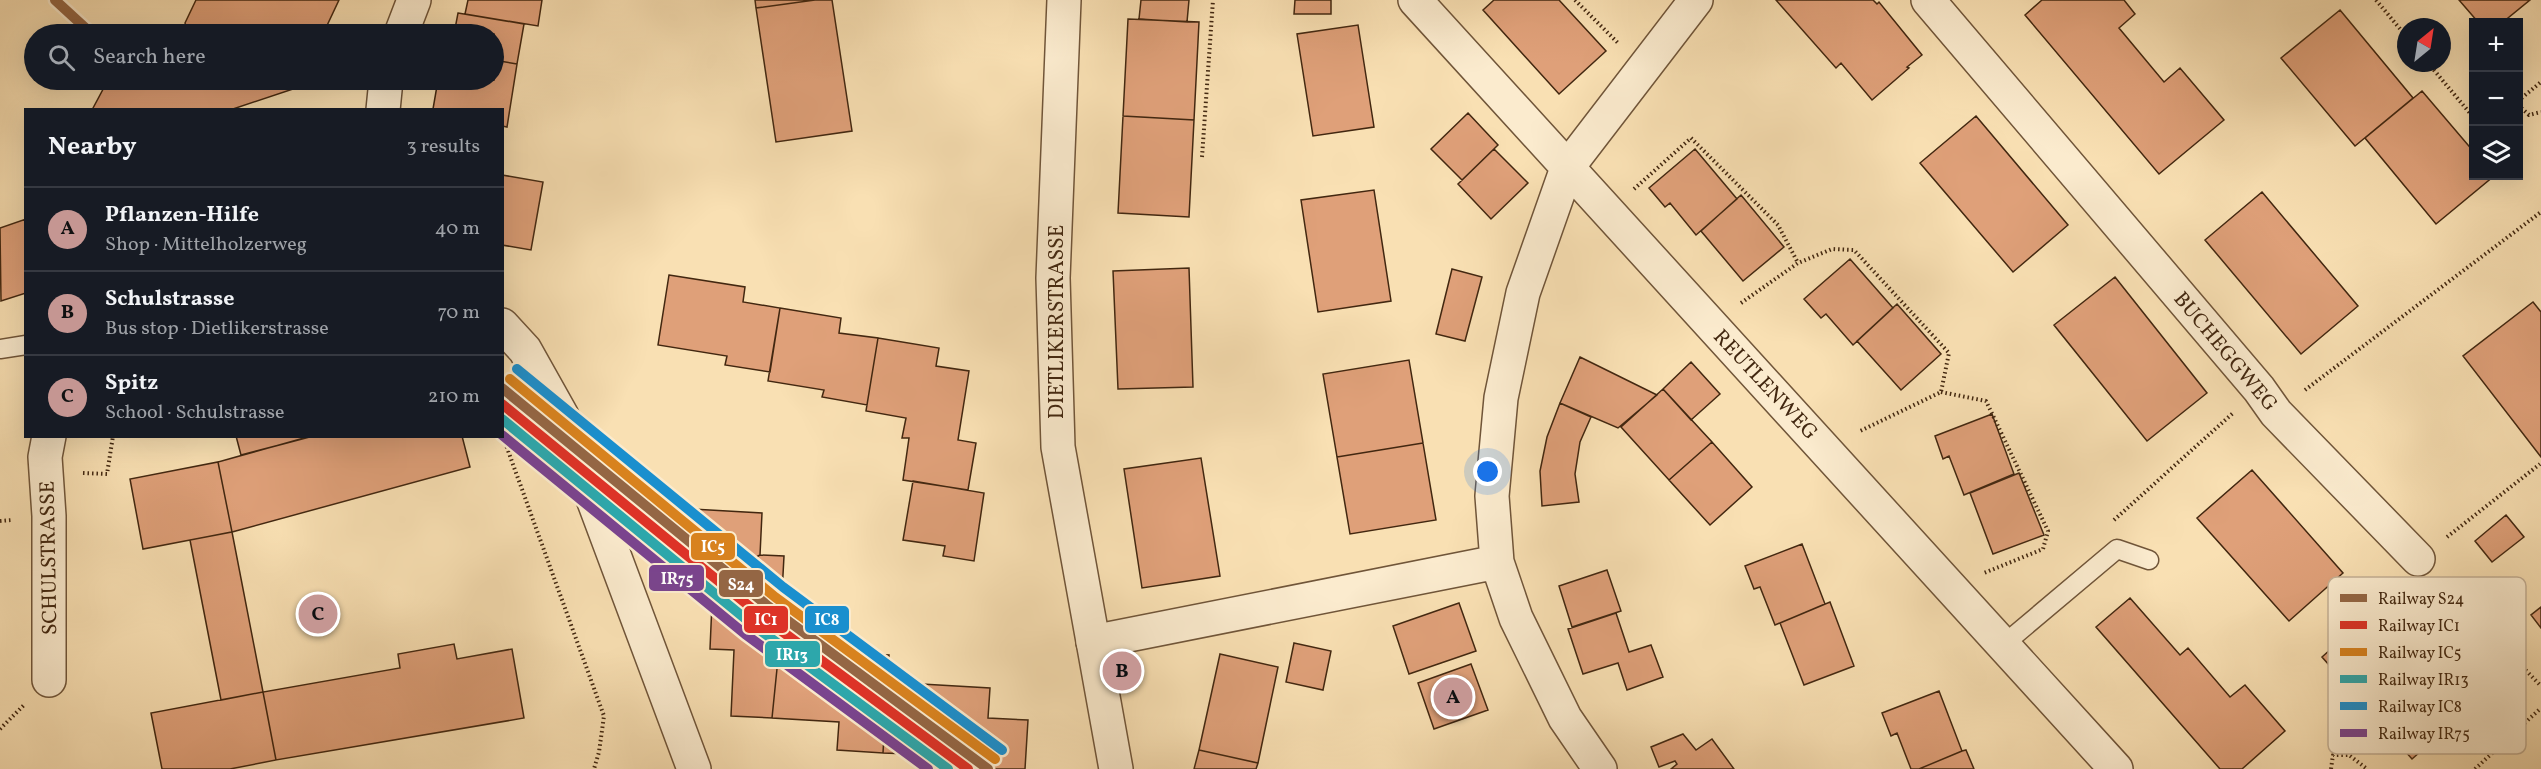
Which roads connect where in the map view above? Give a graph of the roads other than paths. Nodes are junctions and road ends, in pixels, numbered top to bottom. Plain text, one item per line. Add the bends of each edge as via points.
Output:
1 (414, 0) edge
2 (1064, 0) edge
3 (1416, 0) edge
4 (1696, 0) edge
5 (1928, 0) edge
6 (405, 24) edge
7 (385, 90) edge
8 (383, 108) edge
9 (1567, 168) junction
10 (504, 327) edge
11 (24, 345) edge
12 (0, 349) edge
13 (49, 438) edge
14 (2418, 559) road end
15 (2149, 560) dead end
16 (1497, 562) junction
17 (1092, 642) junction
18 (2003, 645) junction
19 (49, 680) dead end
20 (694, 769) edge
21 (1116, 769) edge
22 (1600, 769) edge
23 (2116, 769) edge

1 - 6 street
2 - 17 street, DIETLIKERSTRASSE via 1053,278 1058,447
3 - 9 street, REUTLENWEG
4 - 9 street
5 - 14 street, BUCHEGGWEG via 2267,401
7 - 8 street
9 - 16 street via 1523,292 1501,398 1492,496
9 - 18 street, REUTLENWEG
10 - 20 street via 525,350 562,416
11 - 12 lane
13 - 19 street, SCHULSTRASSE via 45,457
15 - 18 lane via 2117,549
16 - 17 street
16 - 22 street via 1516,618 1565,718
17 - 21 street, DIETLIKERSTRASSE
18 - 23 street, REUTLENWEG

